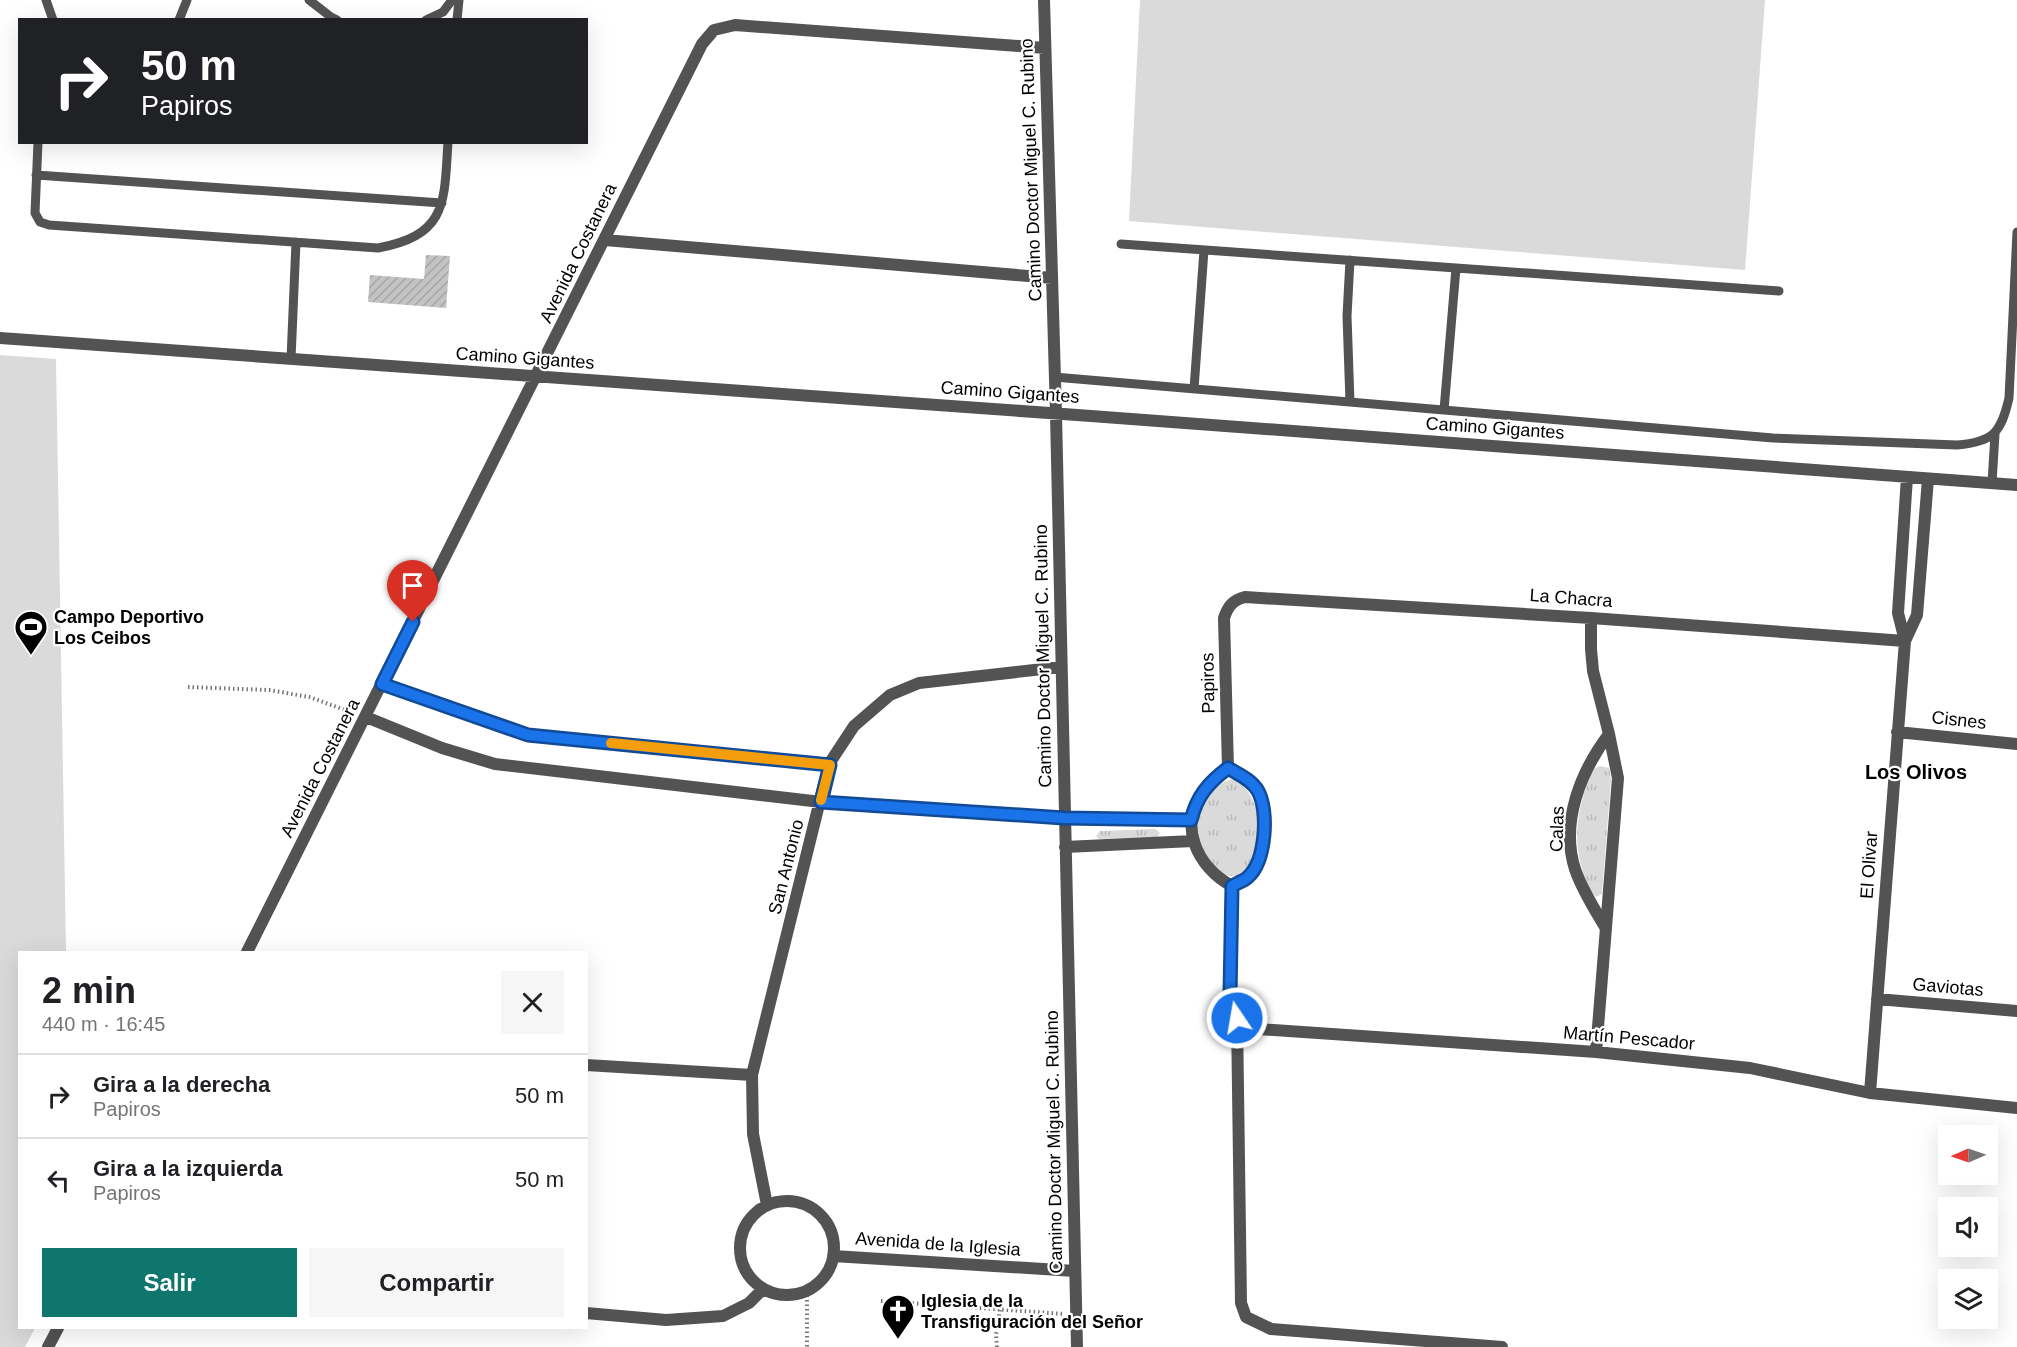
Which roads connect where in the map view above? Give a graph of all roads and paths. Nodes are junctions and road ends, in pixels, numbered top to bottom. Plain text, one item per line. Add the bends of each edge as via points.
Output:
1 (46, 0) edge
2 (187, 0) edge
3 (309, 0) edge
4 (452, 0) edge
5 (459, 0) edge
6 (1044, 0) edge
7 (45, 18) edge
8 (52, 18) edge
9 (180, 18) edge
10 (333, 18) edge
11 (430, 18) edge
12 (457, 18) edge
13 (1045, 48) junction
14 (38, 144) edge
15 (448, 144) edge
16 (36, 175) junction
17 (442, 203) junction
18 (2017, 232) edge
19 (605, 240) junction
20 (296, 242) junction
21 (1121, 244) dead end
22 (1204, 250) junction
23 (1350, 260) junction
24 (1456, 268) junction
25 (1052, 278) junction
26 (2016, 284) edge
27 (1779, 291) dead end
28 (0, 338) edge
29 (291, 359) junction
30 (537, 376) junction
31 (1054, 377) junction
32 (1194, 389) junction
33 (1350, 402) junction
34 (1444, 410) junction
35 (1056, 414) junction
36 (1995, 434) junction
37 (1907, 477) junction
38 (1928, 478) junction
39 (1992, 483) junction
40 (2017, 485) edge
41 (1235, 600) joint
42 (1592, 618) junction
43 (1905, 640) junction
44 (1062, 667) junction
45 (382, 684) junction
46 (188, 687) dead end
47 (366, 717) junction
48 (1897, 732) junction
49 (1609, 734) junction
50 (2017, 744) edge
51 (830, 765) junction
52 (1228, 768) junction
53 (821, 802) junction
54 (1064, 818) junction
55 (1191, 820) junction
56 (1193, 841) junction
57 (1065, 847) junction
58 (1232, 886) junction
59 (1605, 927) junction
60 (248, 951) edge
61 (1877, 999) junction
62 (2017, 1011) edge
63 (1237, 1018) junction
64 (1596, 1052) junction
65 (588, 1065) edge
66 (752, 1075) junction
67 (1870, 1093) junction
68 (2017, 1108) edge
69 (767, 1205) junction
70 (833, 1256) junction
71 (1075, 1271) junction
72 (763, 1289) junction
73 (807, 1291) junction
74 (881, 1301) dead end
75 (1000, 1310) junction
76 (588, 1313) edge
77 (1076, 1315) junction
78 (57, 1329) edge
79 (48, 1347) edge
80 (807, 1347) edge
81 (997, 1347) edge
82 (1077, 1347) edge
83 (1502, 1347) edge

1 - 7 lane
1 - 8 lane
2 - 9 lane
3 - 10 lane
4 - 11 lane
5 - 12 lane
6 - 13 street, Camino Doctor Miguel C. Rubino
13 - 19 street, Avenida Costanera via 735,25 714,30 702,44
13 - 25 street, Camino Doctor Miguel C. Rubino
14 - 16 lane
15 - 17 lane
16 - 17 lane
16 - 20 lane via 35,213 40,222 49,225
17 - 20 lane via 438,215 424,230 395,245 378,248
18 - 26 lane
19 - 25 street
19 - 30 street, Avenida Costanera
20 - 29 lane
21 - 22 lane
22 - 23 lane
22 - 32 lane
23 - 24 lane
23 - 33 lane
24 - 27 lane
24 - 34 lane
25 - 31 street, Camino Doctor Miguel C. Rubino
26 - 36 lane via 2009,398
28 - 29 street, Camino Gigantes
29 - 30 street, Camino Gigantes
30 - 35 street, Camino Gigantes
30 - 45 street, Avenida Costanera
31 - 32 lane
31 - 35 street, Camino Doctor Miguel C. Rubino
32 - 33 lane
33 - 34 lane
34 - 36 lane via 1773,438 1957,445 1977,443
35 - 37 street, Camino Gigantes
35 - 44 street, Camino Doctor Miguel C. Rubino
36 - 39 lane
37 - 38 street, Camino Gigantes
37 - 43 street, El Olivar via 1898,613
38 - 39 street, Camino Gigantes
38 - 43 street, El Olivar via 1917,615
39 - 40 street, Camino Gigantes
41 - 42 street, La Chacra via 1257,596
41 - 52 street, Papiros via 1224,618
42 - 43 street, La Chacra
42 - 49 street via 1593,671
43 - 48 street, El Olivar
44 - 51 street, San Antonio via 919,683 890,695 854,726
44 - 54 street, Camino Doctor Miguel C. Rubino
45 - 47 street, Avenida Costanera
45 - 51 street via 528,735
46 - 47 path via 269,690 309,696
47 - 53 street via 495,764
47 - 60 street, Avenida Costanera
48 - 50 street, Cisnes
48 - 61 street, El Olivar
49 - 59 street via 1618,778
49 - 59 street, Calas via 1593,755 1577,792 1571,847 1587,898
51 - 53 street, San Antonio
52 - 55 street via 1202,792
52 - 58 street via 1258,790 1264,813 1259,860 1249,877
53 - 54 street
53 - 66 street, San Antonio
54 - 55 street
54 - 57 street, Camino Doctor Miguel C. Rubino
55 - 56 street
56 - 57 street
56 - 58 street via 1208,868
57 - 71 street, Camino Doctor Miguel C. Rubino
58 - 63 street via 1230,994
59 - 64 street
61 - 62 street, Gaviotas
61 - 67 street, El Olivar
63 - 64 street, Martín Pescador via 1258,1029
63 - 83 street via 1241,1303 1246,1317 1271,1329
64 - 67 street, Martín Pescador via 1750,1068
65 - 66 street
66 - 69 street, San Antonio via 753,1134
67 - 68 street, Martín Pescador
69 - 70 street, Avenida de la Iglesia via 789,1201 811,1207 827,1223 834,1244
69 - 72 street via 749,1220 740,1252 747,1273
70 - 71 street, Avenida de la Iglesia
70 - 73 street, Avenida de la Iglesia via 825,1277
71 - 77 street, Camino Doctor Miguel C. Rubino
72 - 73 street via 785,1295
72 - 76 street via 749,1303 723,1316 666,1320
73 - 80 path
74 - 75 path
75 - 77 path
75 - 81 path
77 - 82 street, Camino Doctor Miguel C. Rubino
78 - 79 street

